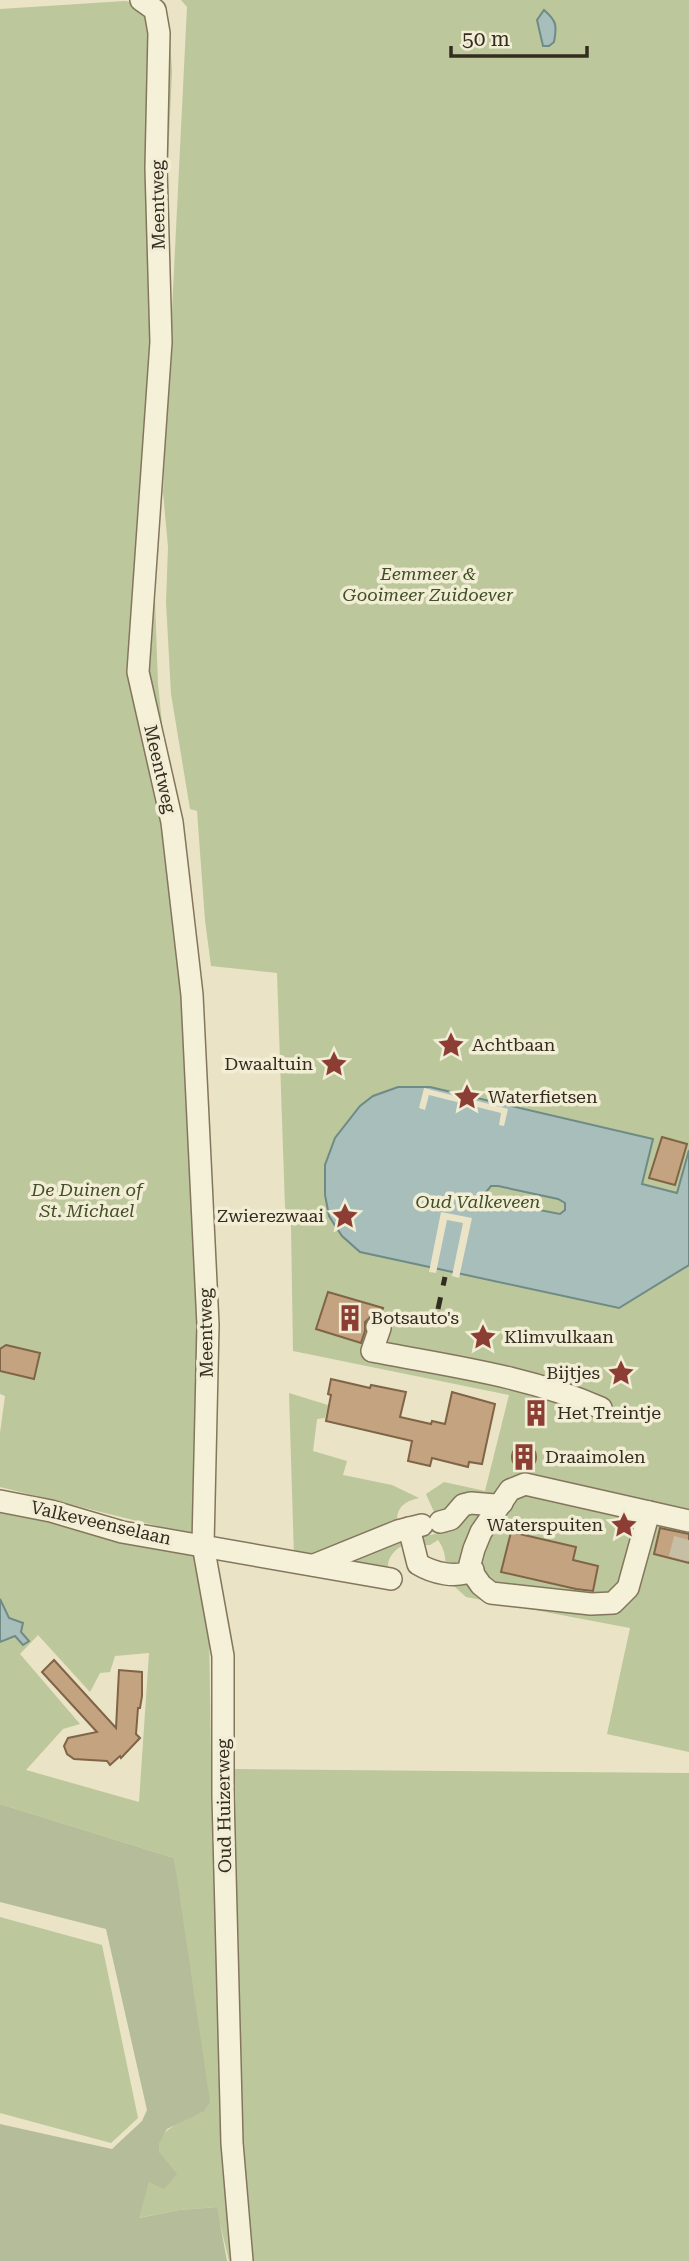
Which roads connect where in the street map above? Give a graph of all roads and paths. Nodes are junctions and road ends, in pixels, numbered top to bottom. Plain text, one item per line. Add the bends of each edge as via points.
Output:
1 (141, 0) edge
2 (377, 1327) dead end
3 (601, 1408) dead end
4 (0, 1501) edge
5 (502, 1503) junction
6 (649, 1513) junction
7 (689, 1521) edge
8 (424, 1525) junction
9 (203, 1545) junction
10 (314, 1565) junction
11 (472, 1570) junction
12 (391, 1579) dead end
13 (242, 2261) edge

1 - 9 street, Meentweg via 155,10 159,33 156,168 161,342 138,672 172,822 192,995 208,1325
2 - 3 street via 372,1351 558,1390
4 - 9 street, Valkeveenselaan via 122,1532
5 - 6 street via 510,1490 525,1484
5 - 8 street via 463,1505 451,1519
5 - 11 street via 481,1532
6 - 7 street
6 - 11 street via 628,1588 613,1603 491,1593
8 - 10 street
8 - 11 street via 418,1564 457,1575
9 - 10 street
9 - 13 street, Oud Huizerweg via 223,1656 232,2143
10 - 12 street

